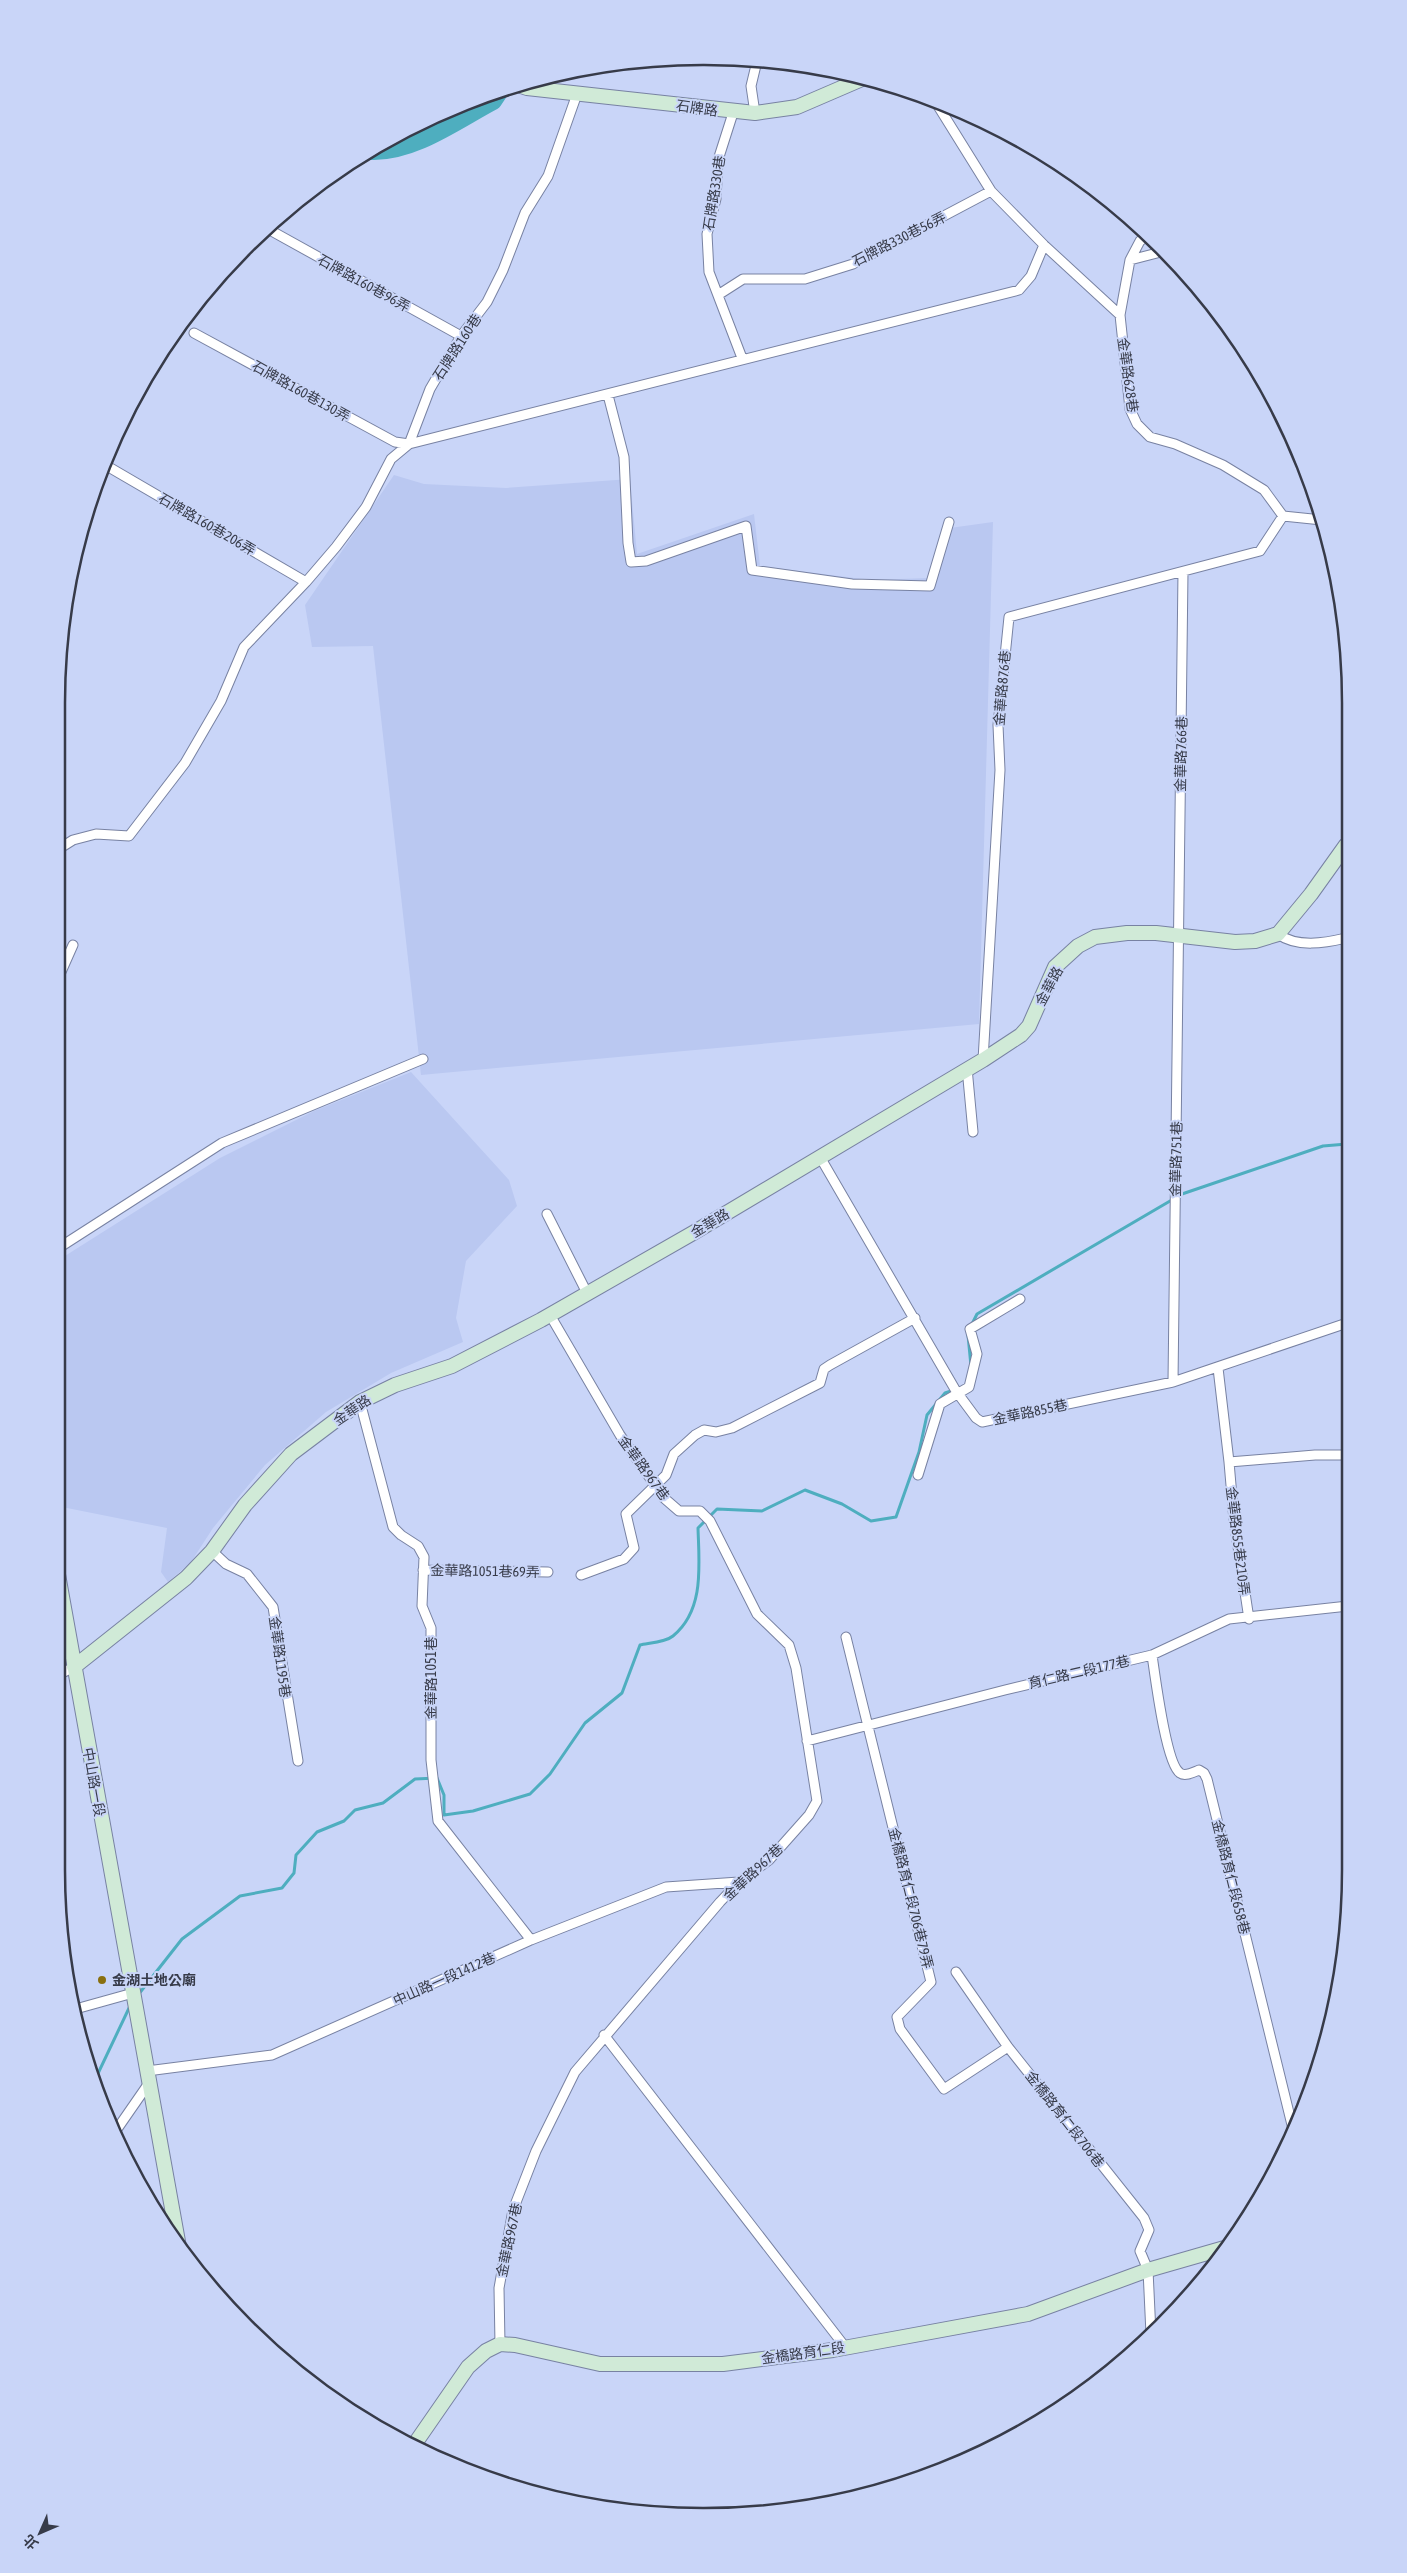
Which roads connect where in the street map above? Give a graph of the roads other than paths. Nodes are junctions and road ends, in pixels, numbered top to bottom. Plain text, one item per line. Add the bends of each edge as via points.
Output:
1 (756, 67) edge
2 (853, 83) edge
3 (540, 87) edge
4 (577, 94) junction
5 (942, 112) edge
6 (733, 113) junction
7 (756, 114) junction
8 (991, 191) junction
9 (273, 232) edge
10 (1142, 240) edge
11 (1044, 245) junction
12 (1156, 253) edge
13 (1130, 260) junction
14 (718, 295) junction
15 (1120, 315) junction
16 (194, 333) dead end
17 (461, 336) junction
18 (742, 358) junction
19 (608, 395) junction
20 (409, 444) junction
21 (111, 468) edge
22 (1284, 516) junction
23 (1314, 519) edge
24 (949, 522) dead end
25 (1183, 572) junction
26 (306, 582) junction
27 (65, 845) edge
28 (1342, 851) edge
29 (1278, 934) junction
30 (1178, 936) junction
31 (1342, 939) edge
32 (73, 945) dead end
33 (65, 963) edge
34 (424, 1059) dead end
35 (982, 1060) junction
36 (967, 1068) junction
37 (973, 1132) dead end
38 (820, 1157) junction
39 (547, 1214) dead end
40 (65, 1244) edge
41 (587, 1293) junction
42 (1020, 1299) dead end
43 (550, 1315) junction
44 (915, 1318) junction
45 (1342, 1325) edge
46 (1218, 1368) junction
47 (1173, 1382) junction
48 (956, 1390) junction
49 (360, 1402) junction
50 (1342, 1455) edge
51 (1229, 1462) junction
52 (918, 1475) dead end
53 (657, 1485) junction
54 (212, 1550) junction
55 (423, 1570) junction
56 (548, 1572) dead end
57 (581, 1575) dead end
58 (1342, 1607) edge
59 (65, 1615) edge
60 (1249, 1619) junction
61 (846, 1637) dead end
62 (1152, 1655) junction
63 (74, 1667) junction
64 (65, 1672) edge
65 (868, 1725) junction
66 (808, 1741) junction
67 (298, 1761) dead end
68 (739, 1882) junction
69 (531, 1940) junction
70 (956, 1972) dead end
71 (133, 1994) junction
72 (80, 2008) edge
73 (604, 2035) junction
74 (1008, 2047) junction
75 (148, 2077) junction
76 (1291, 2119) edge
77 (119, 2125) edge
78 (175, 2227) edge
79 (1216, 2250) edge
80 (1148, 2270) junction
81 (1151, 2324) edge
82 (500, 2344) junction
83 (846, 2348) junction
84 (417, 2440) edge

1 - 7 street via 751,86
2 - 7 street, 石牌路 via 797,107
3 - 4 street, 石牌路
4 - 6 street, 石牌路
4 - 17 street, 石牌路160巷 via 548,176 525,213 503,270 487,302
5 - 8 street
6 - 7 street, 石牌路
6 - 14 street, 石牌路330巷 via 718,160 716,199 707,234 709,272
8 - 11 street
8 - 14 street, 石牌路330巷56弄 via 853,264 805,280 743,279
9 - 17 street, 石牌路160巷96弄
10 - 13 street, 金華路628巷
11 - 15 street
11 - 18 street via 1031,276 1019,290
12 - 13 street
13 - 15 street, 金華路628巷
14 - 18 street, 石牌路330巷
15 - 22 street, 金華路628巷 via 1130,409 1137,424 1150,437 1223,465 1264,490
16 - 20 street, 石牌路160巷130弄 via 395,442
17 - 20 street, 石牌路160巷 via 430,389
18 - 19 street
19 - 20 street
19 - 24 street via 624,458 631,562 646,561 746,526 752,570 852,584 930,586
20 - 26 street, 石牌路160巷 via 391,459 366,506
21 - 26 street, 石牌路160巷206弄
22 - 23 street
22 - 25 street, 金華路876巷 via 1260,551
25 - 30 street, 金華路766巷
25 - 35 street, 金華路876巷 via 1008,617 998,725 1000,770
26 - 27 street, 石牌路160巷 via 244,647 221,701 185,763 129,836 96,834
28 - 29 street
29 - 30 street, 金華路 via 1255,941 1235,942
29 - 31 street via 1285,939 1320,944
30 - 35 street, 金華路 via 1127,933 1095,937 1078,946 1055,967 1029,1026
30 - 47 street, 金華路751巷
32 - 33 street
34 - 40 street via 222,1143
35 - 36 street, 金華路
36 - 37 street
36 - 38 street, 金華路
38 - 41 street, 金華路
38 - 44 street, 金華路855巷
39 - 41 street
41 - 43 street, 金華路
42 - 48 street via 970,1328 977,1354 970,1387
43 - 49 street, 金華路 via 452,1366 395,1385
43 - 53 street, 金華路967巷 via 620,1435
44 - 48 street, 金華路855巷
44 - 53 street via 824,1369 820,1383 732,1428 716,1432 704,1430 695,1435 674,1454 666,1475
45 - 46 street, 金華路855巷
46 - 47 street, 金華路855巷
46 - 51 street, 金華路855巷210弄
47 - 48 street, 金華路855巷 via 982,1422
48 - 52 street via 940,1404
49 - 54 street, 金華路 via 291,1454 245,1505
49 - 55 street, 金華路1051巷 via 394,1527 401,1536 418,1546 424,1557
50 - 51 street
51 - 60 street, 金華路855巷210弄
53 - 57 street via 626,1514 634,1548 624,1559
53 - 66 street, 金華路967巷 via 664,1498 679,1512 700,1511 710,1521 757,1614 789,1645
54 - 63 street, 金華路 via 186,1578
54 - 67 street, 金華路1195巷 via 226,1564 247,1574 273,1607
55 - 56 street, 金華路1051巷69弄
55 - 69 street, 金華路1051巷 via 422,1606 431,1628 431,1760 438,1820
58 - 60 street, 育仁路二段177巷
59 - 63 street, 中山路一段
60 - 62 street, 育仁路二段177巷 via 1229,1619
61 - 65 street, 金橋路育仁段706巷79弄
62 - 65 street, 育仁路二段177巷
62 - 76 street, 金橋路育仁段658巷 via 1162,1722 1175,1766 1184,1775 1199,1770 1207,1779
63 - 64 street
63 - 71 street, 中山路一段
65 - 66 street, 育仁路二段177巷
65 - 74 street, 金橋路育仁段706巷79弄 via 931,1982 897,2017 900,2029 944,2089
66 - 68 street, 金華路967巷 via 817,1801 809,1815 769,1860
68 - 69 street, 中山路一段1412巷 via 666,1887
68 - 73 street, 金華路967巷
69 - 75 street, 中山路一段1412巷 via 272,2055
70 - 74 street, 金橋路育仁段706巷
71 - 72 street
71 - 75 street, 中山路一段
73 - 82 street, 金華路967巷 via 574,2072 536,2151 513,2210 499,2288
73 - 83 street
74 - 80 street, 金橋路育仁段706巷 via 1144,2218 1149,2230 1140,2252
75 - 77 street
75 - 78 street
79 - 80 street, 金橋路育仁段
80 - 81 street, 金橋路育仁段706巷
80 - 83 street, 金橋路育仁段 via 1028,2314
82 - 83 street, 金橋路育仁段 via 600,2364 723,2364
82 - 84 street via 468,2367

